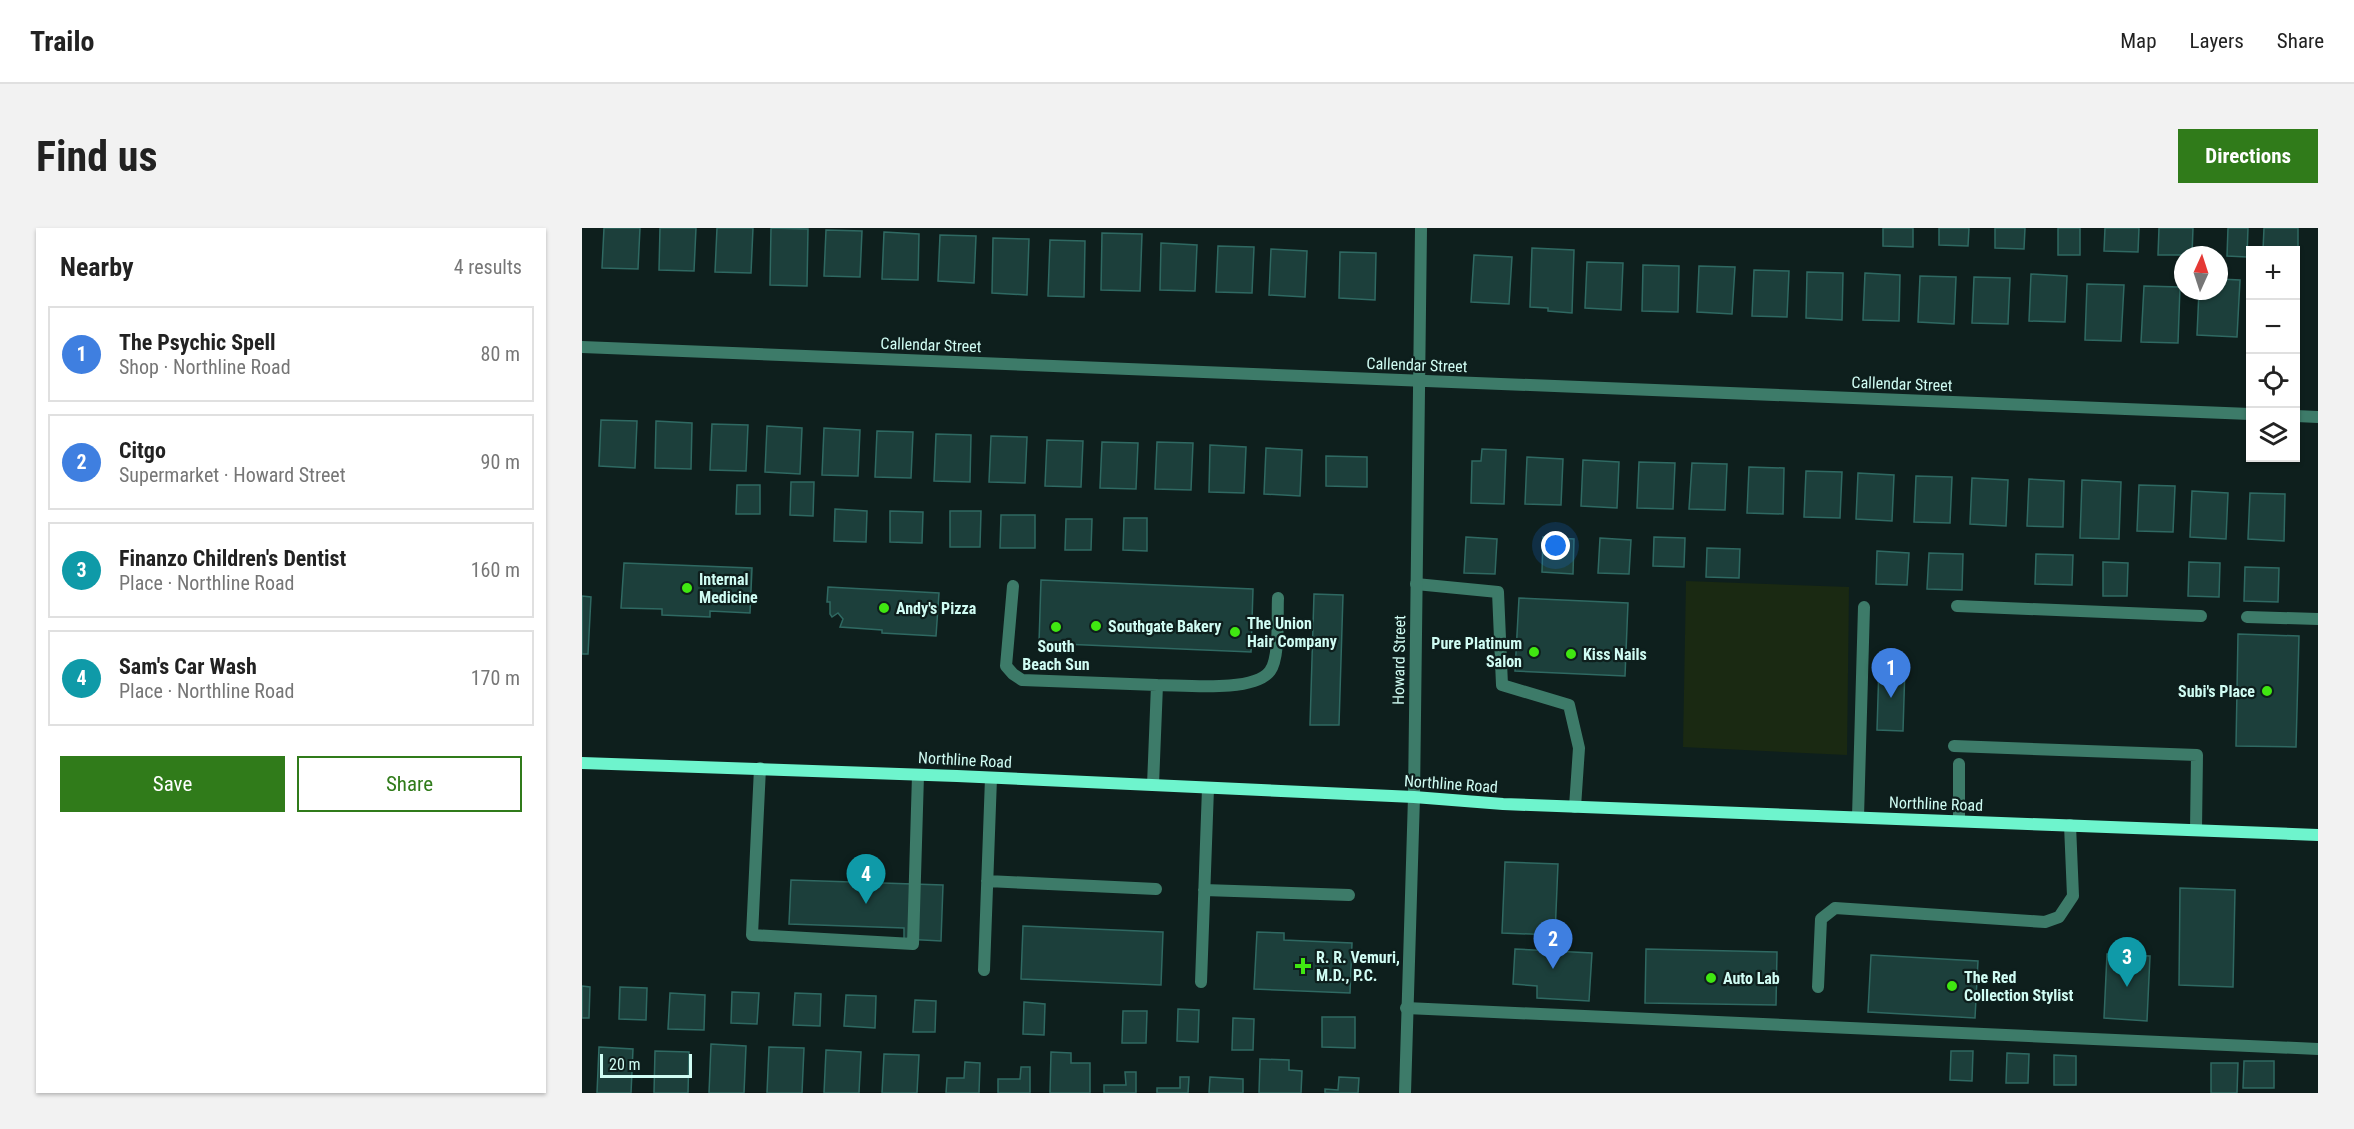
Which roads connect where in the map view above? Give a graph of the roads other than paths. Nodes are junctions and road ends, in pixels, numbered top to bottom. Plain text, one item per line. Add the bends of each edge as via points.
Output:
1 (1421, 228) edge
2 (582, 346) edge
3 (1417, 382) junction
4 (2246, 414) edge
5 (2300, 416) edge
6 (2318, 417) edge
7 (1416, 584) junction
8 (1013, 586) dead end
9 (1278, 598) dead end
10 (1957, 606) dead end
11 (1864, 607) dead end
12 (2201, 616) dead end
13 (2247, 617) dead end
14 (2318, 619) edge
15 (1157, 685) junction
16 (1954, 746) dead end
17 (582, 763) edge
18 (1959, 764) dead end
19 (760, 768) junction
20 (918, 775) junction
21 (991, 778) junction
22 (1153, 785) junction
23 (1208, 788) junction
24 (1414, 797) junction
25 (1575, 807) junction
26 (1858, 817) junction
27 (1959, 821) junction
28 (2070, 825) junction
29 (2196, 830) junction
30 (2318, 835) edge
31 (987, 881) junction
32 (1156, 889) dead end
33 (1204, 890) junction
34 (1349, 895) dead end
35 (984, 970) dead end
36 (1202, 982) dead end
37 (1818, 987) dead end
38 (1406, 1008) junction
39 (2318, 1049) edge
40 (1405, 1093) edge

1 - 3 street, Howard Street
2 - 3 street, Callendar Street
3 - 4 street, Callendar Street
3 - 7 street, Howard Street
5 - 6 street
7 - 24 street, Howard Street
7 - 25 street via 1498,592 1502,686 1569,705 1579,748
8 - 15 street via 1006,666 1013,674 1022,680
9 - 15 street via 1275,657 1270,671 1257,682
10 - 12 street
11 - 26 street
13 - 14 street
15 - 22 street
16 - 29 street via 2197,755
17 - 19 main road, Northline Road
18 - 27 street
19 - 20 main road, Northline Road
19 - 20 street via 752,935 913,944
20 - 21 main road, Northline Road
21 - 22 main road, Northline Road
21 - 31 street
22 - 23 main road, Northline Road
23 - 24 main road, Northline Road
23 - 33 street
24 - 25 main road, Northline Road
24 - 38 street, Howard Street
25 - 26 main road, Northline Road
26 - 27 main road, Northline Road
27 - 28 main road, Northline Road
28 - 29 main road, Northline Road
28 - 37 street via 2073,896 2059,917 2045,922 1835,908 1821,919
29 - 30 main road, Northline Road
31 - 32 street
31 - 35 street
33 - 34 street
33 - 36 street
38 - 39 street
38 - 40 street, Howard Street

